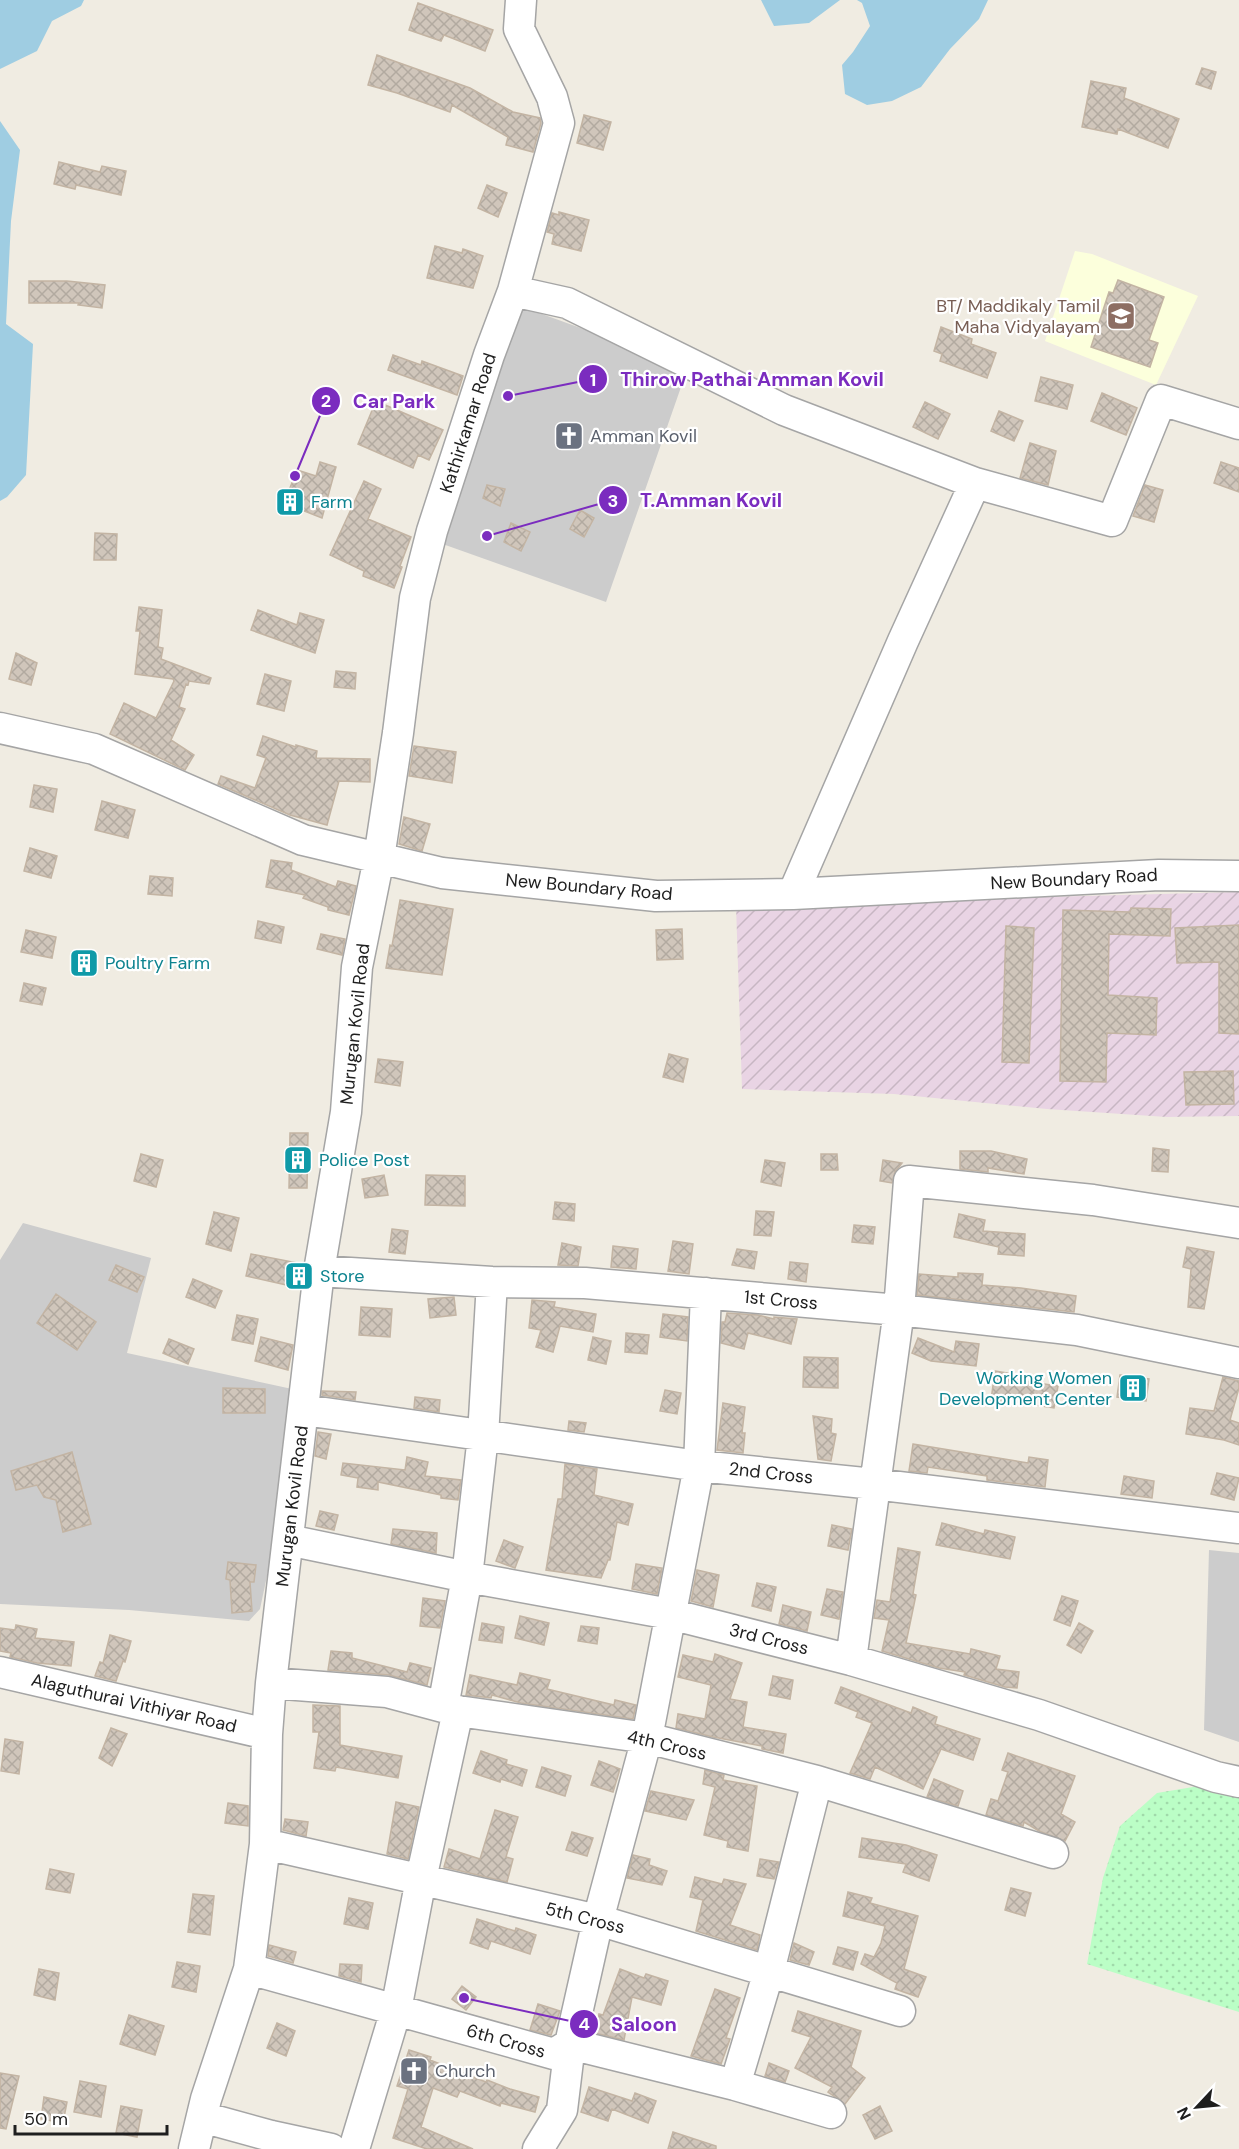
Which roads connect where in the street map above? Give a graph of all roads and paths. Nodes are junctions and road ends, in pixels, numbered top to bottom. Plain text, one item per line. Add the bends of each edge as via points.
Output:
1 (521, 0) edge
2 (513, 291) junction
3 (1239, 424) edge
4 (975, 483) junction
5 (0, 728) edge
6 (379, 858) junction
7 (1239, 876) edge
8 (793, 894) junction
9 (1239, 1223) edge
10 (320, 1271) junction
11 (492, 1282) junction
12 (706, 1293) junction
13 (899, 1310) junction
14 (1239, 1363) edge
15 (304, 1410) junction
16 (483, 1436) junction
17 (699, 1466) junction
18 (874, 1484) junction
19 (1239, 1528) edge
20 (288, 1540) junction
21 (467, 1577) junction
22 (670, 1614) junction
23 (851, 1660) junction
24 (0, 1672) edge
25 (271, 1683) junction
26 (451, 1709) junction
27 (267, 1734) junction
28 (647, 1738) junction
29 (817, 1782) junction
30 (1239, 1782) edge
31 (265, 1844) junction
32 (1053, 1852) dead end
33 (421, 1879) junction
34 (598, 1920) junction
35 (249, 1969) junction
36 (769, 1971) junction
37 (396, 2010) junction
38 (900, 2011) dead end
39 (570, 2044) junction
40 (735, 2085) junction
41 (831, 2113) dead end
42 (202, 2117) junction
43 (194, 2149) edge
44 (331, 2149) edge
45 (354, 2149) edge
46 (538, 2149) edge

1 - 2 street, Kathirkamar Road via 519,29 552,97 559,123
2 - 4 street via 567,303 784,410
2 - 6 street, Kathirkamar Road via 432,531 414,598
3 - 4 street via 1161,400 1112,521
4 - 8 street
5 - 6 street, New Boundary Road via 94,749 303,840
6 - 8 street, New Boundary Road via 442,873 656,896
6 - 10 street, Murugan Kovil Road via 357,968 346,1112
7 - 8 street, New Boundary Road via 1159,875
9 - 13 street via 1093,1200 909,1181
10 - 11 street, 1st Cross
10 - 15 street, Murugan Kovil Road
11 - 12 street, 1st Cross via 585,1283
11 - 16 street
12 - 13 street, 1st Cross
12 - 17 street
13 - 14 street, 1st Cross via 1077,1330
13 - 18 street
15 - 16 street, 2nd Cross
15 - 20 street, Murugan Kovil Road
16 - 17 street, 2nd Cross
16 - 21 street
17 - 18 street, 2nd Cross
17 - 22 street
18 - 19 street, 2nd Cross
18 - 23 street
20 - 21 street, 3rd Cross
20 - 25 street, Murugan Kovil Road
21 - 22 street, 3rd Cross
21 - 26 street
22 - 23 street, 3rd Cross
22 - 28 street
23 - 30 street, 3rd Cross via 1039,1714
24 - 27 street, Alaguthurai Vithiyar Road
25 - 26 street, 4th Cross via 387,1692
25 - 27 street, Murugan Kovil Road
26 - 28 street, 4th Cross
26 - 33 street
27 - 31 street, Murugan Kovil Road
28 - 29 street, 4th Cross
28 - 34 street
29 - 32 street, 4th Cross
29 - 36 street
31 - 33 street, 5th Cross
31 - 35 street, Murugan Kovil Road
33 - 34 street, 5th Cross
33 - 37 street
34 - 36 street, 5th Cross
34 - 39 street
35 - 37 street, 6th Cross
35 - 42 street, Murugan Kovil Road
36 - 38 street, 5th Cross
36 - 40 street
37 - 39 street, 6th Cross via 554,2054
37 - 45 street
39 - 40 street, 6th Cross
39 - 46 street via 562,2110
40 - 41 street, 6th Cross
42 - 43 street, Murugan Kovil Road
42 - 44 street

